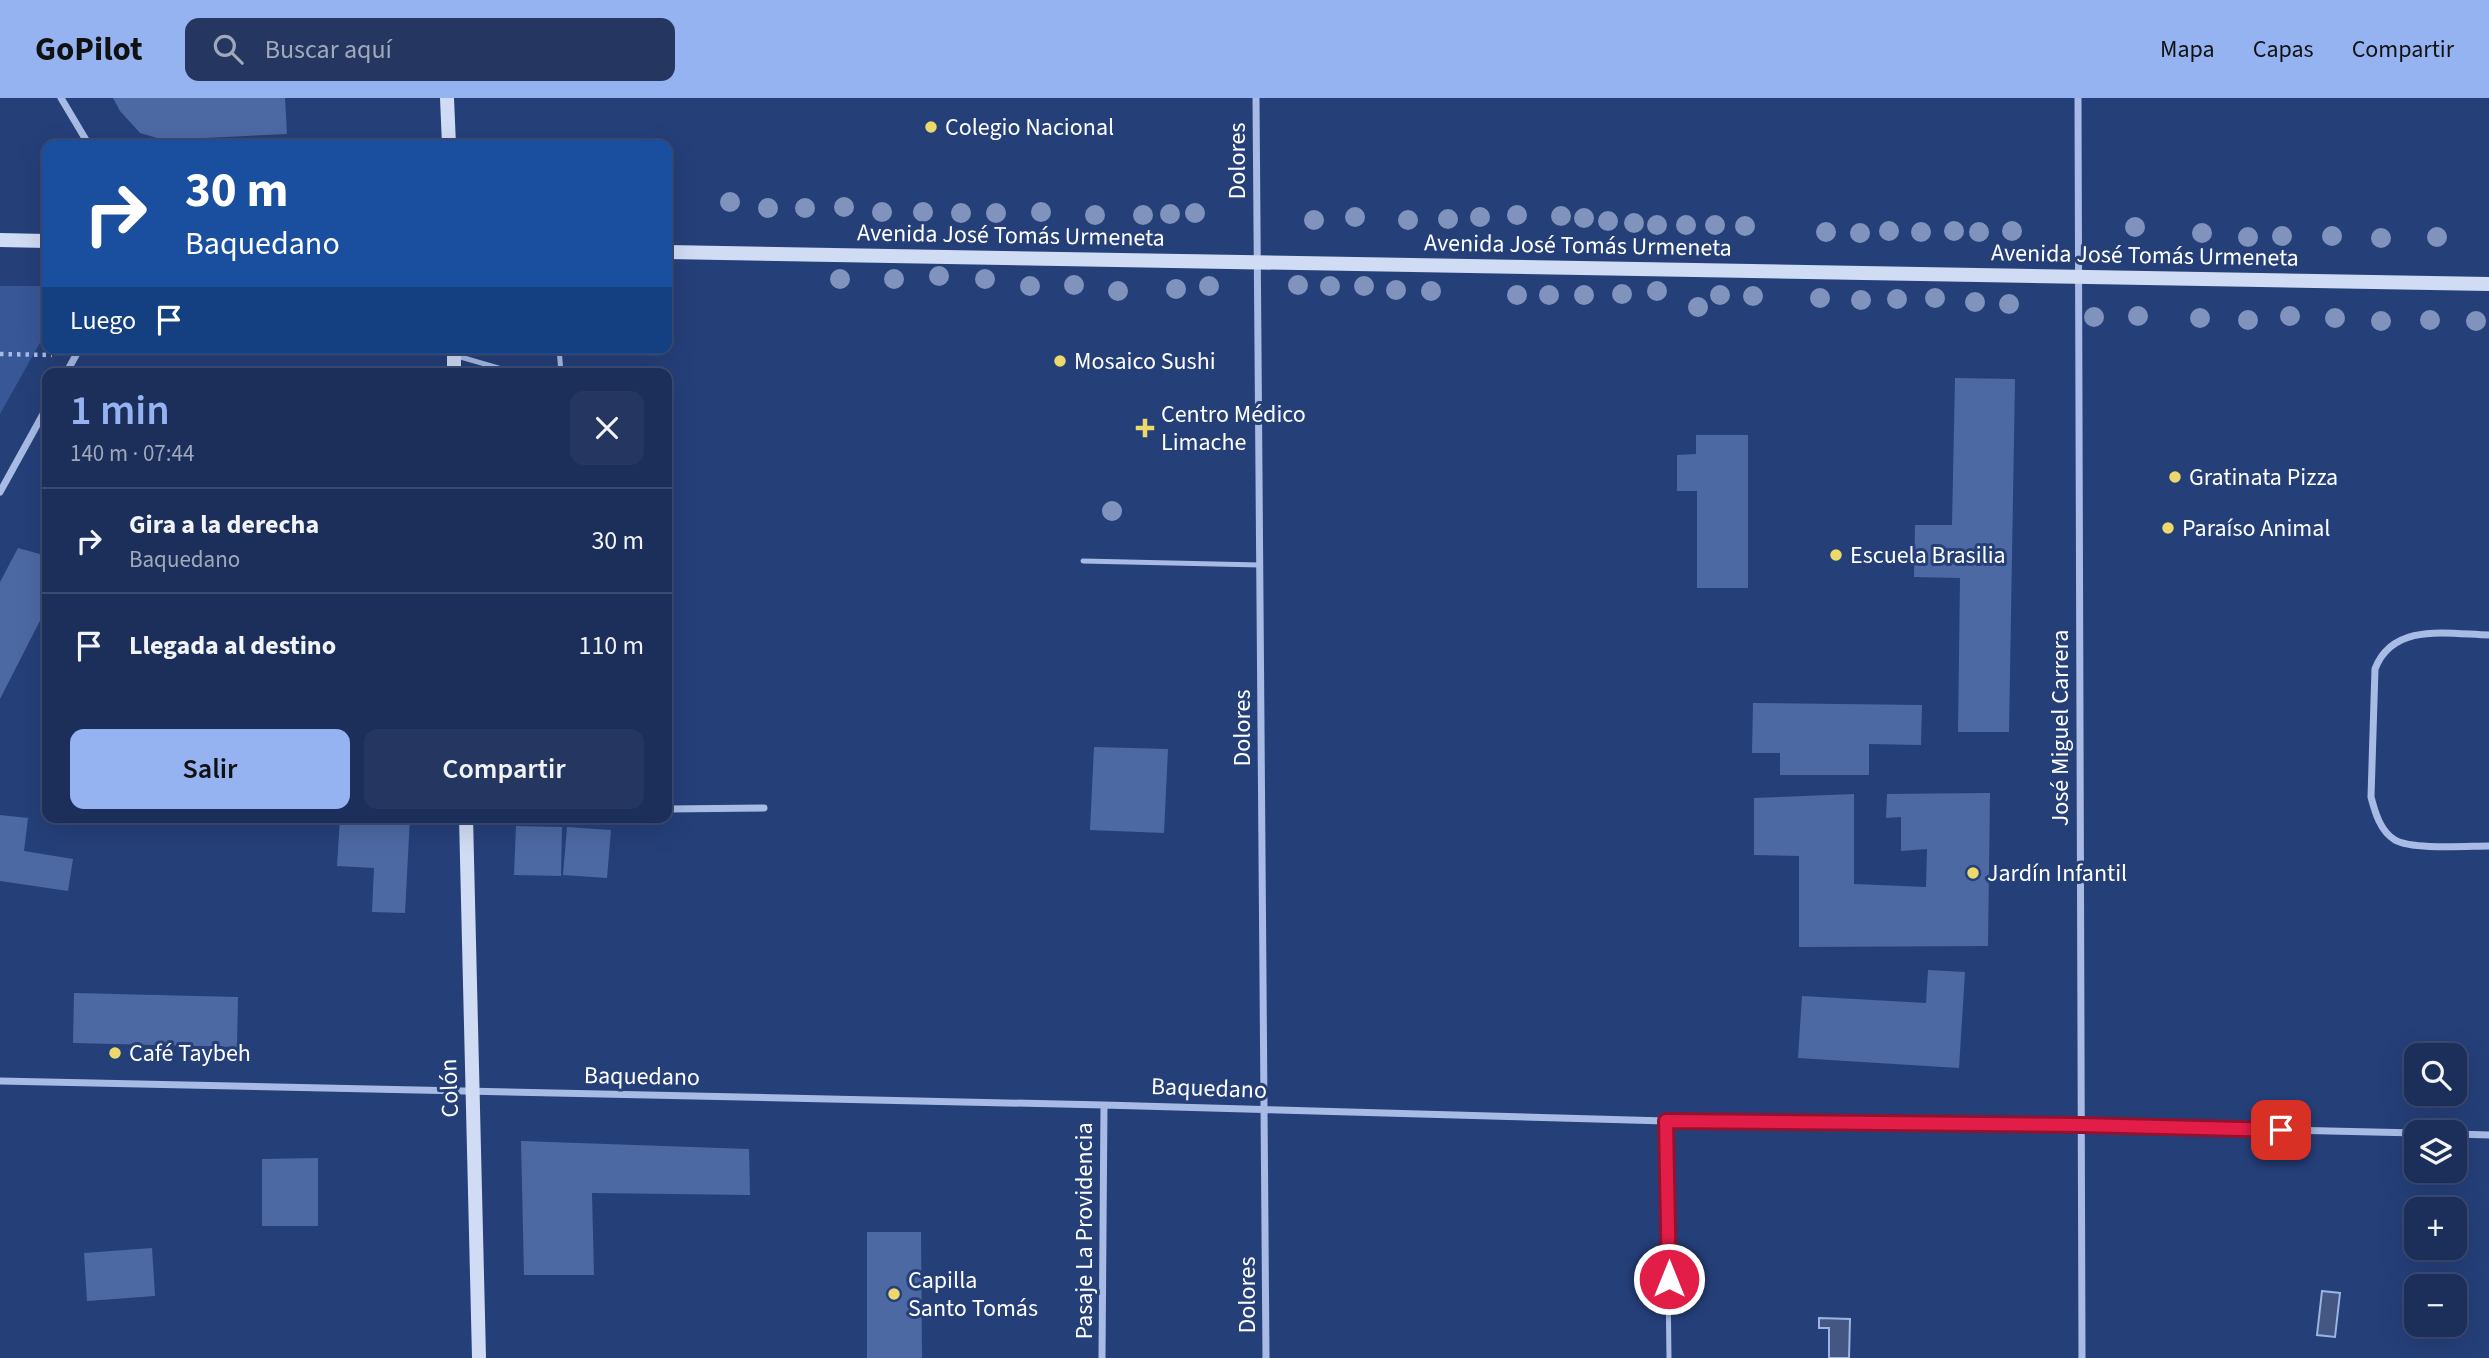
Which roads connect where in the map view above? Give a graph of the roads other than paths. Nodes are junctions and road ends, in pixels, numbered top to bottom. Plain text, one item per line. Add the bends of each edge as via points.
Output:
1 (61, 98) edge
2 (447, 98) edge
3 (1256, 98) edge
4 (2078, 98) edge
5 (86, 140) edge
6 (449, 140) edge
7 (0, 240) edge
8 (42, 241) edge
9 (672, 252) edge
10 (1257, 262) junction
11 (2078, 277) junction
12 (2489, 284) edge
13 (462, 354) edge
14 (502, 368) edge
15 (42, 416) edge
16 (0, 492) edge
17 (1083, 561) dead end
18 (1260, 565) junction
19 (2489, 635) edge
20 (764, 808) dead end
21 (672, 810) edge
22 (466, 823) edge
23 (2489, 846) edge
24 (0, 1081) edge
25 (472, 1092) junction
26 (1104, 1105) junction
27 (1264, 1109) junction
28 (1666, 1121) junction
29 (2081, 1125) junction
30 (2404, 1133) edge
31 (2467, 1134) edge
32 (2489, 1135) edge
33 (479, 1358) edge
34 (1102, 1358) edge
35 (1266, 1358) edge
36 (1670, 1358) edge
37 (2082, 1358) edge

1 - 5 street
2 - 6 street
3 - 10 street, Dolores
4 - 11 street, José Miguel Carrera
7 - 8 street
9 - 10 street, Avenida José Tomás Urmeneta
10 - 11 street, Avenida José Tomás Urmeneta
10 - 18 street, Dolores
11 - 12 street, Avenida José Tomás Urmeneta
11 - 29 street, José Miguel Carrera
13 - 14 lane
15 - 16 street
17 - 18 lane
18 - 27 street, Dolores
19 - 23 street via 2406,636 2380,655 2375,669 2371,797 2383,828 2395,840 2412,845
20 - 21 street
22 - 25 street, Colón
24 - 25 street, Baquedano
25 - 26 street, Baquedano
25 - 33 street, Colón
26 - 27 street, Baquedano
26 - 34 street, Pasaje La Providencia
27 - 28 street, Baquedano
27 - 35 street, Dolores
28 - 29 street, Baquedano
28 - 36 lane
29 - 30 street, Baquedano
29 - 37 street, José Miguel Carrera
31 - 32 street

